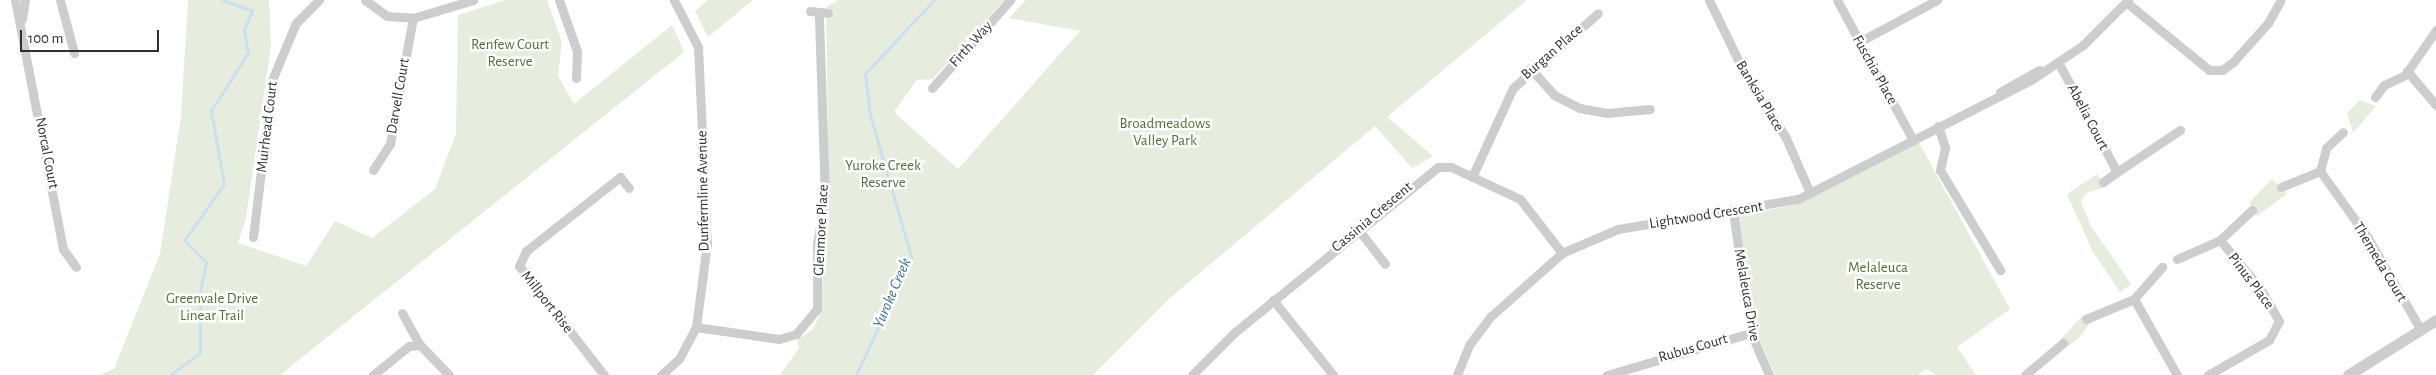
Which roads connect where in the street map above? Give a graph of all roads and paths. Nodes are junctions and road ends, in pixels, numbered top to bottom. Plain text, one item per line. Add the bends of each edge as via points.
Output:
1 (15, 0) edge
2 (25, 0) edge
3 (60, 0) edge
4 (319, 0) edge
5 (365, 0) edge
6 (473, 0) edge
7 (559, 0) edge
8 (674, 0) edge
9 (1010, 0) edge
10 (1709, 0) edge
11 (1837, 0) edge
12 (1938, 0) edge
13 (2281, 0) edge
14 (2127, 1) edge
15 (810, 12) dead end
16 (828, 13) dead end
17 (1598, 13) dead end
18 (819, 16) junction
19 (413, 18) junction
20 (2436, 30) edge
21 (23, 36) junction
22 (1859, 42) junction
23 (74, 53) dead end
24 (2055, 64) junction
25 (1530, 68) junction
26 (2407, 71) junction
27 (576, 78) dead end
28 (932, 88) dead end
29 (2375, 97) dead end
30 (2436, 106) edge
31 (1650, 109) dead end
32 (1938, 126) junction
33 (2180, 130) dead end
34 (2343, 132) dead end
35 (1913, 140) junction
36 (374, 170) dead end
37 (2117, 172) junction
38 (2320, 172) junction
39 (1472, 177) junction
40 (2103, 182) dead end
41 (2281, 187) dead end
42 (628, 188) dead end
43 (1810, 193) junction
44 (2252, 210) dead end
45 (1733, 212) junction
46 (1358, 228) junction
47 (254, 237) dead end
48 (2220, 240) junction
49 (1562, 253) junction
50 (2177, 258) dead end
51 (1386, 264) dead end
52 (76, 267) dead end
53 (2162, 267) dead end
54 (2000, 270) dead end
55 (2134, 299) junction
56 (1273, 300) junction
57 (402, 313) dead end
58 (2086, 319) dead end
59 (2436, 320) edge
60 (696, 327) junction
61 (2421, 330) junction
62 (1751, 332) junction
63 (2063, 343) dead end
64 (420, 345) junction
65 (2036, 372) edge
66 (373, 375) edge
67 (449, 375) edge
68 (604, 375) edge
69 (661, 375) edge
70 (1192, 375) edge
71 (1333, 375) edge
72 (1457, 375) edge
73 (1607, 375) edge
74 (1769, 375) edge
75 (2025, 375) edge
76 (2177, 375) edge
77 (2208, 375) edge
78 (2348, 375) edge

1 - 21 street, Norcal Court
2 - 21 street, Norcal Court
3 - 23 street
4 - 47 street, Muirhead Court via 296,24 272,80
5 - 19 street via 387,16
6 - 19 street
7 - 27 street via 577,52
8 - 60 street, Dunfermline Avenue via 698,47 707,244
9 - 28 street, Firth Way
10 - 43 street, Banksia Place via 1744,72 1786,138
11 - 22 street, Fuschia Place
12 - 22 street
13 - 14 street via 2268,23 2222,70 2209,70
14 - 24 street, Lightwood Crescent via 2105,27
15 - 18 street
16 - 18 street
17 - 25 street, Burgan Place
18 - 60 street, Glenmore Place via 825,199 817,244 817,309 796,334 779,339
19 - 36 street, Darvell Court via 390,144
20 - 26 street
21 - 52 street, Norcal Court via 63,249
22 - 35 street, Fuschia Place
24 - 32 street, Lightwood Crescent via 2027,75
24 - 37 street, Abelia Court
25 - 31 street via 1554,95 1579,108 1607,113
25 - 39 street, Burgan Place via 1501,110
26 - 29 street
26 - 30 street
32 - 35 street, Lightwood Crescent
32 - 54 street via 1945,148 1940,170
33 - 37 street
34 - 38 street via 2326,148
35 - 43 street, Lightwood Crescent
37 - 40 street
38 - 41 street
38 - 61 street, Themeda Court via 2372,243
39 - 46 street, Cassinia Crescent via 1451,167 1426,173
39 - 49 street, Cassinia Crescent via 1520,199
42 - 68 street, Millport Rise via 620,174 526,251 519,266
43 - 45 street, Lightwood Crescent
44 - 48 street, Pinus Place
45 - 49 street, Lightwood Crescent via 1618,229
45 - 62 street, Melaleuca Drive
46 - 51 street
46 - 56 street, Cassinia Crescent
48 - 50 street, Pinus Place
48 - 77 street, Pinus Place via 2260,288 2279,321 2269,340
49 - 72 street, Lightwood Crescent via 1490,317 1469,345
53 - 55 street
55 - 58 street
55 - 76 street
56 - 70 street, Cassinia Crescent
56 - 71 street
57 - 64 street
59 - 61 street
60 - 69 street, Dunfermline Avenue via 683,354
61 - 78 street
62 - 73 street, Rubus Court
62 - 74 street, Melaleuca Drive
63 - 65 street
64 - 66 street via 409,346
64 - 67 street
65 - 75 street

